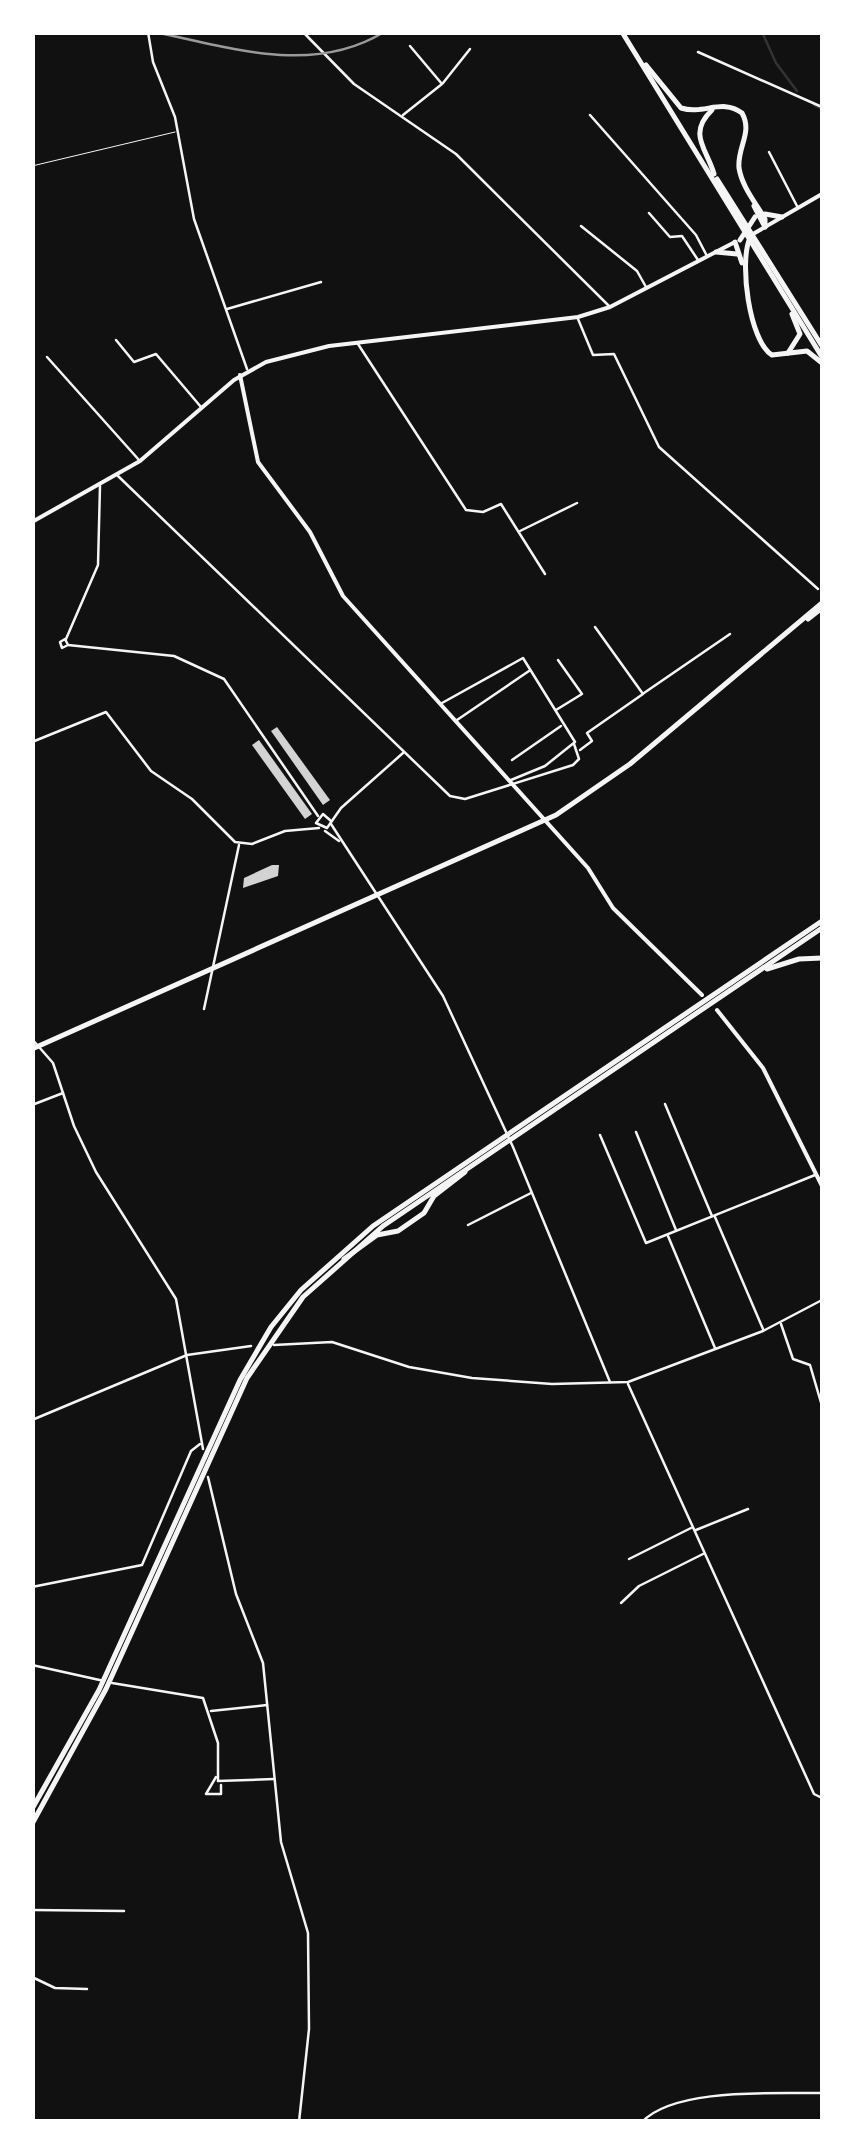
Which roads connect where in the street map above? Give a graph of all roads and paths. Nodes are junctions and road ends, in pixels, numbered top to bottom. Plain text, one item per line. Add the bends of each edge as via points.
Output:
1 (148, 32) edge
2 (304, 32) edge
3 (624, 32) edge
4 (410, 46) dead end
5 (470, 49) dead end
6 (698, 52) dead end
7 (646, 66) junction
8 (442, 84) junction
9 (718, 106) junction
10 (822, 107) edge
11 (590, 114) dead end
12 (402, 116) junction
13 (178, 132) junction
14 (769, 152) dead end
15 (32, 166) edge
16 (712, 172) junction
17 (822, 194) edge
18 (798, 208) junction
19 (649, 213) dead end
20 (759, 214) junction
21 (782, 217) junction
22 (581, 226) dead end
23 (766, 226) junction
24 (752, 234) junction
25 (738, 241) junction
26 (716, 252) junction
27 (740, 253) junction
28 (708, 257) junction
29 (761, 258) junction
30 (698, 262) junction
31 (321, 282) dead end
32 (646, 288) junction
33 (610, 307) junction
34 (226, 310) junction
35 (578, 317) junction
36 (116, 340) dead end
37 (357, 343) junction
38 (822, 346) edge
39 (786, 354) junction
40 (46, 358) dead end
41 (822, 360) edge
42 (247, 370) junction
43 (240, 375) junction
44 (202, 408) junction
45 (140, 461) junction
46 (118, 476) junction
47 (100, 486) junction
48 (577, 503) dead end
49 (32, 522) edge
50 (518, 531) junction
51 (545, 574) dead end
52 (818, 589) dead end
53 (822, 603) edge
54 (596, 628) dead end
55 (730, 634) dead end
56 (785, 634) junction
57 (558, 660) dead end
58 (530, 670) junction
59 (643, 694) junction
60 (442, 703) junction
61 (554, 711) junction
62 (457, 720) junction
63 (562, 725) junction
64 (32, 742) edge
65 (574, 744) junction
66 (579, 751) junction
67 (404, 752) junction
68 (512, 760) dead end
69 (511, 783) junction
70 (341, 808) junction
71 (320, 815) junction
72 (331, 822) junction
73 (303, 828) junction
74 (321, 828) junction
75 (340, 842) junction
76 (240, 844) junction
77 (822, 920) edge
78 (822, 928) edge
79 (822, 958) edge
80 (755, 974) junction
81 (702, 995) dead end
82 (204, 1010) dead end
83 (716, 1010) dead end
84 (32, 1038) edge
85 (34, 1049) edge
86 (64, 1093) junction
87 (665, 1104) dead end
88 (32, 1106) edge
89 (636, 1132) dead end
90 (515, 1133) junction
91 (600, 1135) dead end
92 (502, 1142) junction
93 (467, 1169) junction
94 (816, 1175) junction
95 (822, 1186) edge
96 (532, 1192) junction
97 (714, 1217) junction
98 (468, 1225) dead end
99 (676, 1231) junction
100 (667, 1235) junction
101 (336, 1262) junction
102 (822, 1300) edge
103 (780, 1323) junction
104 (763, 1330) junction
105 (274, 1345) dead end
106 (251, 1346) dead end
107 (716, 1350) junction
108 (188, 1355) junction
109 (610, 1382) junction
110 (628, 1382) junction
111 (822, 1406) edge
112 (32, 1420) edge
113 (202, 1442) junction
114 (205, 1449) junction
115 (205, 1462) junction
116 (206, 1475) junction
117 (748, 1508) dead end
118 (693, 1529) junction
119 (704, 1554) junction
120 (629, 1559) dead end
121 (32, 1587) edge
122 (621, 1603) dead end
123 (32, 1665) edge
124 (106, 1681) junction
125 (268, 1705) junction
126 (210, 1710) junction
127 (216, 1777) junction
128 (275, 1779) junction
129 (222, 1783) junction
130 (822, 1798) edge
131 (32, 1809) edge
132 (32, 1824) edge
133 (32, 1910) edge
134 (124, 1911) dead end
135 (32, 1977) edge
136 (87, 1989) dead end
137 (822, 2094) edge
138 (299, 2122) edge
139 (642, 2122) edge

1 - 13 street
2 - 12 street via 354,84
3 - 7 highway
3 - 16 highway
4 - 8 street
5 - 8 street
6 - 10 street
7 - 9 highway via 681,108
7 - 16 highway
8 - 12 street
9 - 16 highway via 698,134
9 - 20 highway via 734,108 746,121 739,163
11 - 28 street
12 - 33 street via 456,154
13 - 15 lane
13 - 34 street via 194,219
14 - 18 street
16 - 29 highway
16 - 38 highway
17 - 18 street
18 - 21 street
19 - 30 street via 670,237 682,236
20 - 21 highway
20 - 23 highway
20 - 25 highway
21 - 23 street
22 - 32 street via 637,270
23 - 24 street
24 - 25 street
24 - 27 highway
25 - 26 street
25 - 27 highway
26 - 27 highway
26 - 28 street
27 - 39 highway via 760,344 772,355
28 - 30 street
29 - 39 highway via 799,329 798,342
29 - 41 highway
30 - 32 street
31 - 34 street
32 - 33 street
33 - 35 street
34 - 42 street
35 - 37 street
35 - 52 street via 593,355 614,354 659,447
36 - 44 street via 134,362 156,354
37 - 42 street
37 - 50 street via 466,510 501,504
39 - 41 highway via 807,352
40 - 45 street
42 - 43 street
43 - 44 street
43 - 60 street via 267,479 310,532 350,604
44 - 45 street
45 - 46 street
46 - 47 street
46 - 67 street
47 - 49 street
47 - 71 street via 98,565 67,642 174,656 224,679
48 - 50 street
50 - 51 street
53 - 56 highway
53 - 56 highway
54 - 59 street
55 - 59 street
56 - 85 highway via 655,744 538,825
57 - 61 street via 582,694
58 - 60 street via 523,658
58 - 61 street
58 - 62 street
59 - 66 street via 587,733 592,741
60 - 62 street
61 - 63 street
62 - 69 street
63 - 65 street
63 - 68 street
64 - 76 street via 106,712 152,772
65 - 66 street
65 - 69 street
66 - 69 street via 573,765
67 - 69 street via 457,799
67 - 70 street
69 - 81 street via 588,868 613,908
70 - 71 street
70 - 72 street
71 - 72 street
71 - 73 street
71 - 74 street
72 - 74 street
72 - 75 street
73 - 74 street
73 - 76 street
74 - 75 street
75 - 96 street via 443,996
76 - 82 street
77 - 90 highway
78 - 80 highway
79 - 80 highway via 790,960
80 - 90 highway
83 - 94 street via 763,1068
84 - 86 street
86 - 88 street
86 - 108 street via 96,1172 176,1299
87 - 97 street
89 - 99 street
90 - 92 highway
91 - 100 street via 645,1242
92 - 93 highway
92 - 114 highway via 360,1235 309,1281 258,1347
93 - 101 highway
93 - 101 highway via 424,1213
94 - 95 street
94 - 97 street
96 - 98 street
96 - 109 street
97 - 99 street
97 - 104 street
99 - 100 street
100 - 107 street
101 - 115 highway via 259,1356
102 - 103 street
103 - 104 street
103 - 111 street via 792,1359 809,1363
104 - 107 street
105 - 109 street via 332,1342 447,1375
106 - 108 street
107 - 110 street
108 - 112 street
108 - 113 street
109 - 110 street
110 - 118 street
113 - 114 street
113 - 121 street via 191,1451 142,1565
114 - 115 highway
115 - 116 highway
115 - 124 highway
116 - 124 highway
116 - 125 street via 236,1594 264,1663
117 - 118 street
118 - 119 street
118 - 120 street
119 - 122 street
119 - 130 street via 814,1794
123 - 126 street via 203,1698
124 - 131 highway
124 - 132 highway
125 - 126 street
125 - 128 street
126 - 127 street via 218,1743
127 - 129 street
127 - 129 street via 206,1794 222,1794
128 - 129 street
128 - 138 street via 280,1842 304,1909 310,2029
133 - 134 street
135 - 136 street via 55,1988
137 - 139 street via 726,2095 663,2108

